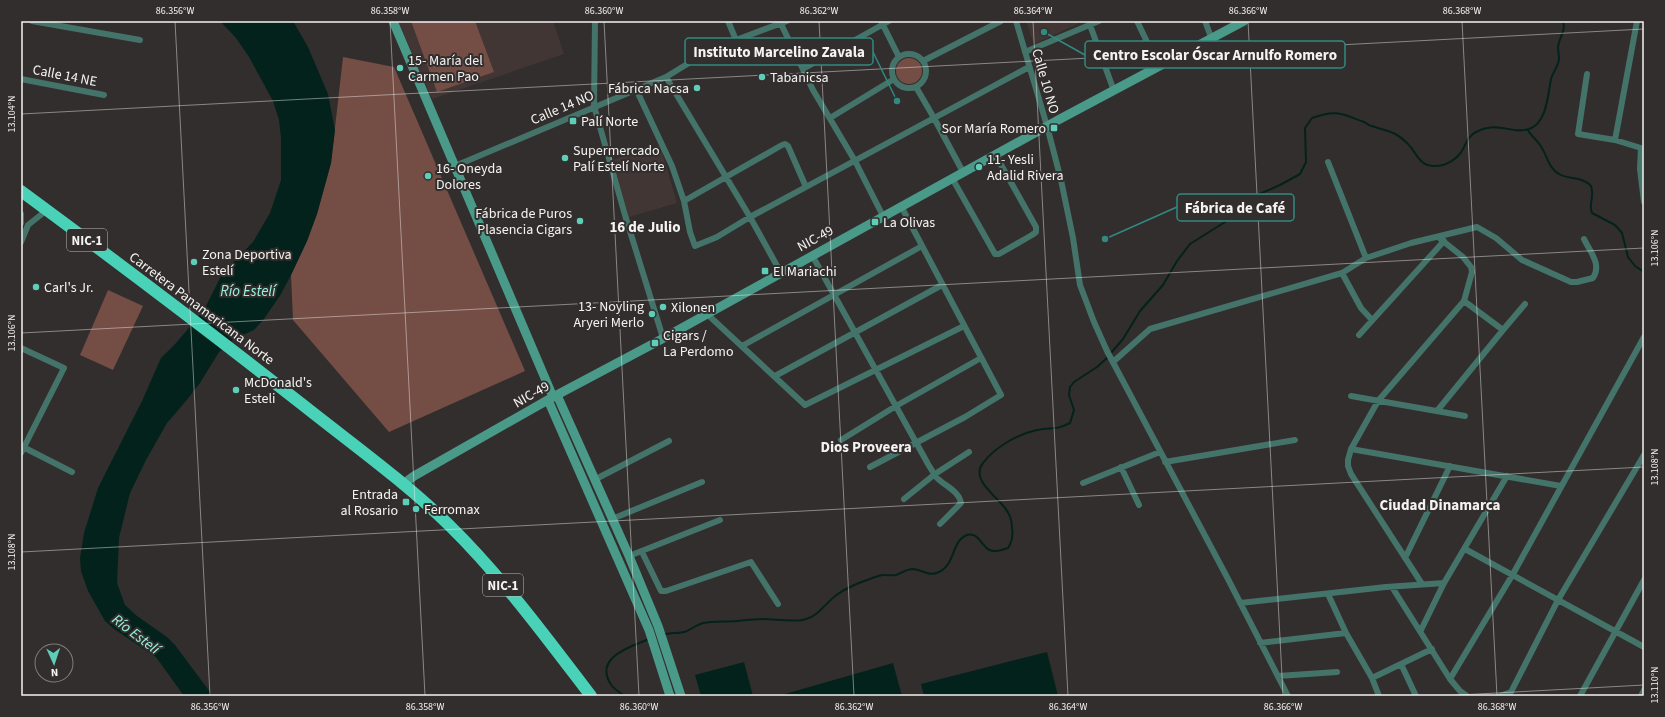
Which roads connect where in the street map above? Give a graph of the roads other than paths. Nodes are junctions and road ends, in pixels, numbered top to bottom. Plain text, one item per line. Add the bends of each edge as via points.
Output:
1 (32, 21) edge
2 (393, 21) edge
3 (593, 21) edge
4 (728, 21) edge
5 (889, 21) edge
6 (1001, 21) edge
7 (1016, 21) edge
8 (1099, 21) edge
9 (1137, 21) edge
10 (1205, 21) edge
11 (1244, 21) edge
12 (1636, 21) edge
13 (784, 22) edge
14 (882, 22) edge
15 (770, 24) edge
16 (1090, 25) junction
17 (1212, 37) junction
18 (140, 40) dead end
19 (736, 40) junction
20 (1025, 52) junction
21 (899, 57) junction
22 (923, 61) junction
23 (1029, 67) junction
24 (1159, 67) junction
25 (803, 69) junction
26 (1587, 74) dead end
27 (666, 77) junction
28 (21, 79) edge
29 (894, 79) junction
30 (916, 87) junction
31 (636, 89) junction
32 (1114, 91) junction
33 (104, 96) dead end
34 (594, 106) junction
35 (830, 118) junction
36 (934, 118) junction
37 (1047, 126) junction
38 (1615, 140) junction
39 (1642, 148) edge
40 (995, 154) junction
41 (855, 161) junction
42 (1328, 162) dead end
43 (455, 166) junction
44 (963, 172) junction
45 (726, 177) junction
46 (952, 178) junction
47 (806, 187) junction
48 (21, 191) edge
49 (684, 201) junction
50 (1644, 202) edge
51 (901, 206) junction
52 (47, 210) junction
53 (21, 214) edge
54 (883, 216) junction
55 (750, 217) junction
56 (21, 223) edge
57 (28, 225) junction
58 (1438, 237) junction
59 (1584, 240) dead end
60 (1444, 241) junction
61 (21, 242) edge
62 (922, 246) junction
63 (812, 255) junction
64 (1366, 258) junction
65 (1342, 272) junction
66 (781, 273) junction
67 (942, 285) junction
68 (834, 295) junction
69 (1464, 301) junction
70 (1525, 304) dead end
71 (707, 314) junction
72 (1372, 320) junction
73 (964, 326) junction
74 (1503, 330) junction
75 (855, 332) junction
76 (1359, 335) dead end
77 (1644, 337) edge
78 (663, 338) junction
79 (742, 346) junction
80 (21, 348) edge
81 (981, 358) junction
82 (1112, 361) junction
83 (876, 370) junction
84 (775, 376) junction
85 (1351, 396) dead end
86 (553, 397) junction
87 (1378, 401) junction
88 (896, 406) junction
89 (1437, 411) junction
90 (1465, 416) dead end
91 (841, 440) dead end
92 (1295, 440) dead end
93 (669, 441) dead end
94 (917, 444) junction
95 (22, 449) edge
96 (1351, 449) junction
97 (969, 452) dead end
98 (1160, 452) junction
99 (1644, 454) edge
100 (1165, 462) junction
101 (1450, 466) junction
102 (870, 467) dead end
103 (1121, 468) junction
104 (72, 472) dead end
105 (935, 474) junction
106 (1507, 476) junction
107 (594, 480) junction
108 (702, 482) dead end
109 (1082, 482) dead end
110 (403, 484) junction
111 (1561, 486) junction
112 (904, 499) dead end
113 (1139, 506) dead end
114 (612, 519) junction
115 (720, 520) dead end
116 (940, 524) dead end
117 (1465, 550) junction
118 (642, 552) junction
119 (630, 556) junction
120 (1405, 558) junction
121 (618, 560) junction
122 (1513, 574) junction
123 (1644, 580) edge
124 (1444, 583) junction
125 (1422, 584) junction
126 (1392, 587) junction
127 (1328, 594) junction
128 (1558, 600) junction
129 (1240, 603) junction
130 (778, 604) dead end
131 (1421, 630) junction
132 (1616, 631) junction
133 (1346, 632) junction
134 (1260, 643) junction
135 (1644, 647) edge
136 (1432, 649) junction
137 (1401, 664) junction
138 (1337, 672) dead end
139 (1278, 676) junction
140 (1372, 678) junction
141 (1450, 679) junction
142 (1644, 690) edge
143 (591, 696) edge
144 (670, 696) edge
145 (681, 696) edge
146 (1288, 696) edge
147 (1379, 696) edge
148 (1416, 696) edge
149 (1467, 696) edge
150 (1500, 696) edge
151 (1580, 696) edge
152 (1641, 696) edge

1 - 18 street
2 - 43 street
3 - 34 street
4 - 19 street
5 - 14 street
6 - 22 street
7 - 20 street, Calle 10 NO
8 - 16 street
9 - 24 street
10 - 17 street
11 - 17 street, NIC-49 / NIC-49
12 - 38 street
13 - 15 street, Calle 14 NO
13 - 25 street
14 - 21 street
14 - 25 street
15 - 19 street, Calle 14 NO
16 - 20 street
16 - 32 street
17 - 24 street, NIC-49 / NIC-49
19 - 27 street, Calle 14 NO via 702,55
20 - 23 street, Calle 10 NO
21 - 22 street via 912,54
21 - 29 street via 893,65
22 - 30 street via 926,76
23 - 36 street
23 - 37 street, Calle 10 NO
24 - 32 street, NIC-49 / NIC-49
25 - 35 street
26 - 38 street via 1578,134
27 - 31 street, Calle 14 NO
27 - 45 street
28 - 33 street, Calle 14 NE
29 - 30 street via 906,88
29 - 35 street
30 - 36 street
31 - 34 street, Calle 14 NO
31 - 49 street via 672,166
32 - 37 street, NIC-49 / NIC-49
34 - 43 street, Calle 14 NO
34 - 78 street
35 - 41 street
36 - 41 street
36 - 44 street
37 - 40 street, NIC-49 / NIC-49
37 - 82 street, Calle 10 NO via 1072,230 1080,285
38 - 39 street
39 - 50 street via 1640,169
40 - 44 street, NIC-49 / NIC-49
40 - 46 street via 1036,227 1036,232 1026,239 999,254 994,254
41 - 47 street
41 - 54 street
42 - 64 street
43 - 86 street
44 - 46 street, NIC-49 / NIC-49
45 - 47 street via 785,144
45 - 49 street
45 - 55 street
46 - 51 street, NIC-49 / NIC-49
47 - 55 street
48 - 52 highway, Carretera Panamericana Norte / NIC-1
49 - 55 street via 695,246 717,237
51 - 54 street, NIC-49 / NIC-49
51 - 62 street
52 - 57 street
52 - 110 highway, Carretera Panamericana Norte / NIC-1 via 237,353
53 - 56 street
54 - 63 street, NIC-49 / NIC-49
55 - 66 street
56 - 57 street
57 - 61 street
58 - 59 street via 1477,227 1496,238 1522,260 1571,282 1593,278 1597,270 1596,262
58 - 60 street
58 - 64 street
60 - 69 street via 1471,267
60 - 72 street
62 - 67 street
62 - 68 street
63 - 66 street, NIC-49 / NIC-49
63 - 68 street
64 - 65 street
65 - 72 street via 1361,308
65 - 82 street via 1150,329
66 - 71 street, NIC-49 / NIC-49
67 - 73 street
67 - 75 street
68 - 75 street
68 - 79 street
69 - 74 street
69 - 87 street
70 - 74 street
71 - 78 street, NIC-49 / NIC-49
71 - 79 street
72 - 76 street
73 - 81 street
73 - 83 street
74 - 89 street
75 - 83 street
75 - 84 street
77 - 111 street
78 - 86 street, NIC-49 / NIC-49
79 - 84 street
80 - 95 street via 64,368
81 - 88 street
81 - 94 street via 1000,395 965,418
82 - 98 street, Calle 10 NO
83 - 84 street via 805,405
83 - 88 street
85 - 87 street
86 - 107 street
86 - 110 street, NIC-49 / NIC-49
86 - 121 street
87 - 89 street
87 - 96 street
88 - 91 street
88 - 94 street
89 - 90 street
92 - 100 street
93 - 107 street
94 - 102 street
94 - 105 street
95 - 104 street
96 - 101 street
96 - 120 street via 1348,466 1351,474
97 - 105 street
98 - 100 street, Calle 10 NO
98 - 103 street
99 - 128 street
100 - 129 street, Calle 10 NO
101 - 106 street
101 - 120 street
103 - 109 street
103 - 113 street
105 - 112 street
105 - 116 street via 960,500
106 - 111 street
106 - 117 street
107 - 114 street
108 - 114 street
110 - 143 highway, Carretera Panamericana Norte / NIC-1 via 448,524 468,546 529,615
111 - 122 street
114 - 119 street
115 - 118 street
117 - 122 street
117 - 124 street
118 - 119 street
118 - 130 street via 661,591 751,562
119 - 121 street
119 - 145 street via 665,644
120 - 125 street
121 - 144 street via 649,630
122 - 128 street
122 - 141 street
123 - 132 street
124 - 125 street
124 - 131 street
125 - 126 street
126 - 127 street
126 - 131 street
127 - 129 street
127 - 133 street
128 - 132 street
128 - 150 street via 1511,692
129 - 134 street, Calle 10 NO
131 - 136 street
132 - 135 street
132 - 151 street
133 - 134 street
133 - 140 street
134 - 139 street, Calle 10 NO
136 - 137 street
136 - 141 street
137 - 140 street
137 - 148 street
138 - 139 street
139 - 146 street, Calle 10 NO
140 - 147 street
141 - 149 street
142 - 152 street

